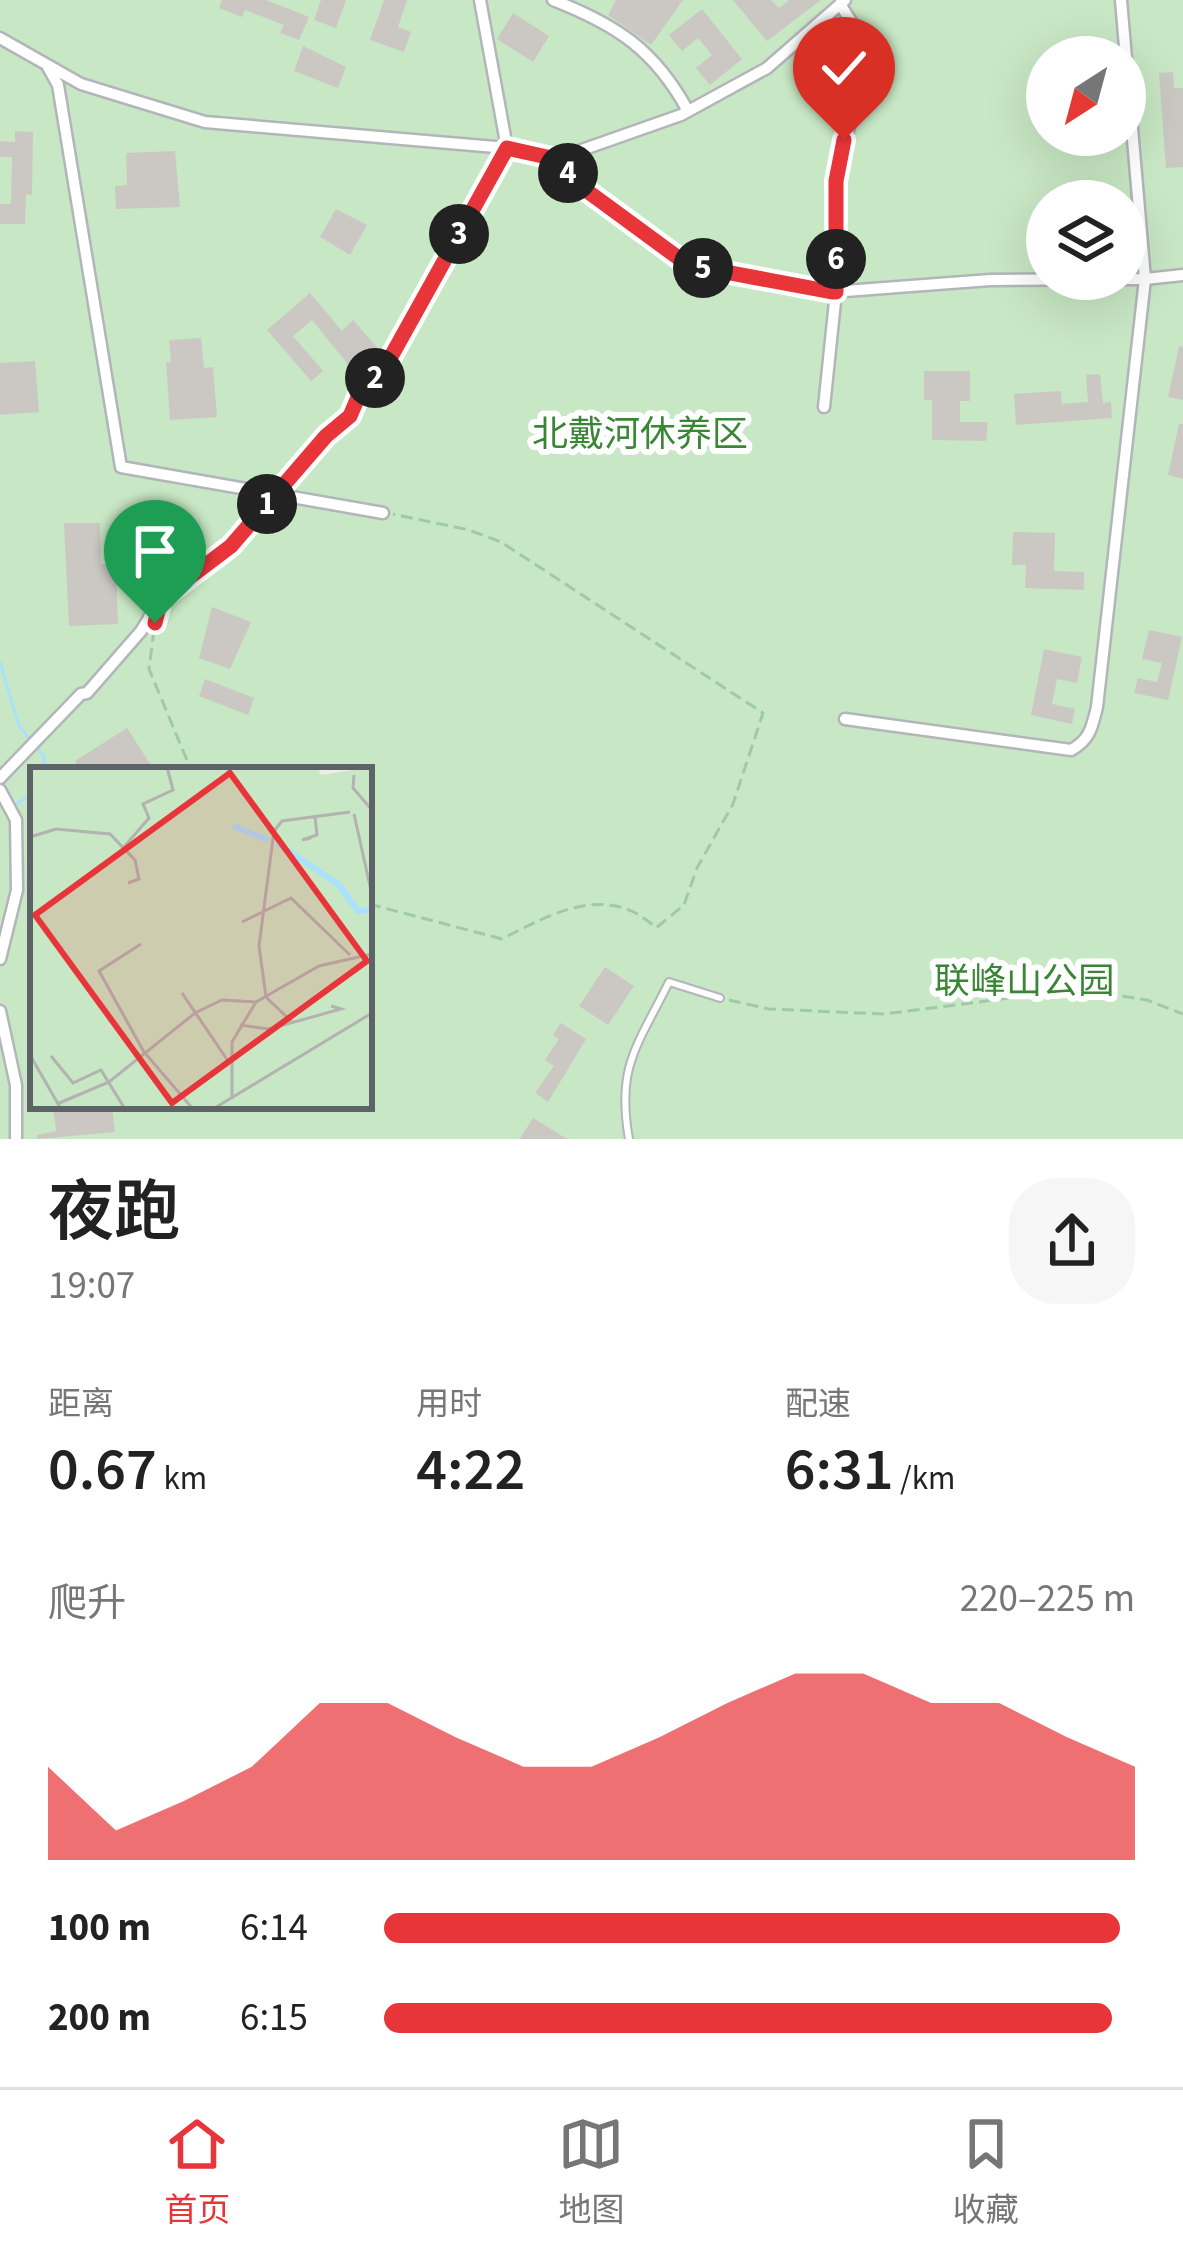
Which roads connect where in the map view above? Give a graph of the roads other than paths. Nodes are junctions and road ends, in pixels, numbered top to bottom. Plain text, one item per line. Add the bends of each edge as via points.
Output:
1 (479, 0) edge
2 (553, 0) edge
3 (1121, 0) edge
4 (843, 2) edge
5 (0, 38) edge
6 (46, 64) junction
7 (688, 111) junction
8 (507, 148) junction
9 (556, 159) junction
10 (1136, 180) edge
11 (1183, 275) edge
12 (1026, 280) edge
13 (1146, 280) edge
14 (836, 292) junction
15 (1143, 300) edge
16 (824, 407) dead end
17 (277, 493) junction
18 (383, 513) road end
19 (845, 718) dead end
20 (0, 778) edge
21 (1, 792) edge
22 (0, 959) edge
23 (720, 998) road end
24 (0, 1011) edge
25 (16, 1139) edge
26 (629, 1139) edge

1 - 8 street
2 - 7 street via 637,43
3 - 10 street
4 - 7 street via 767,68
4 - 14 street via 868,48 836,181
5 - 6 street
6 - 8 street via 81,84 205,122
6 - 17 street via 58,85 121,467
7 - 9 street
8 - 9 street
8 - 17 street via 383,371
9 - 14 street via 688,265
11 - 13 street
12 - 14 street
14 - 16 street
15 - 19 street via 1097,707 1085,742 1071,749
17 - 18 street
17 - 20 street via 231,546 161,599 87,693
21 - 22 street via 16,820 17,890
23 - 26 lane via 669,982 626,1070
24 - 25 street via 16,1085

